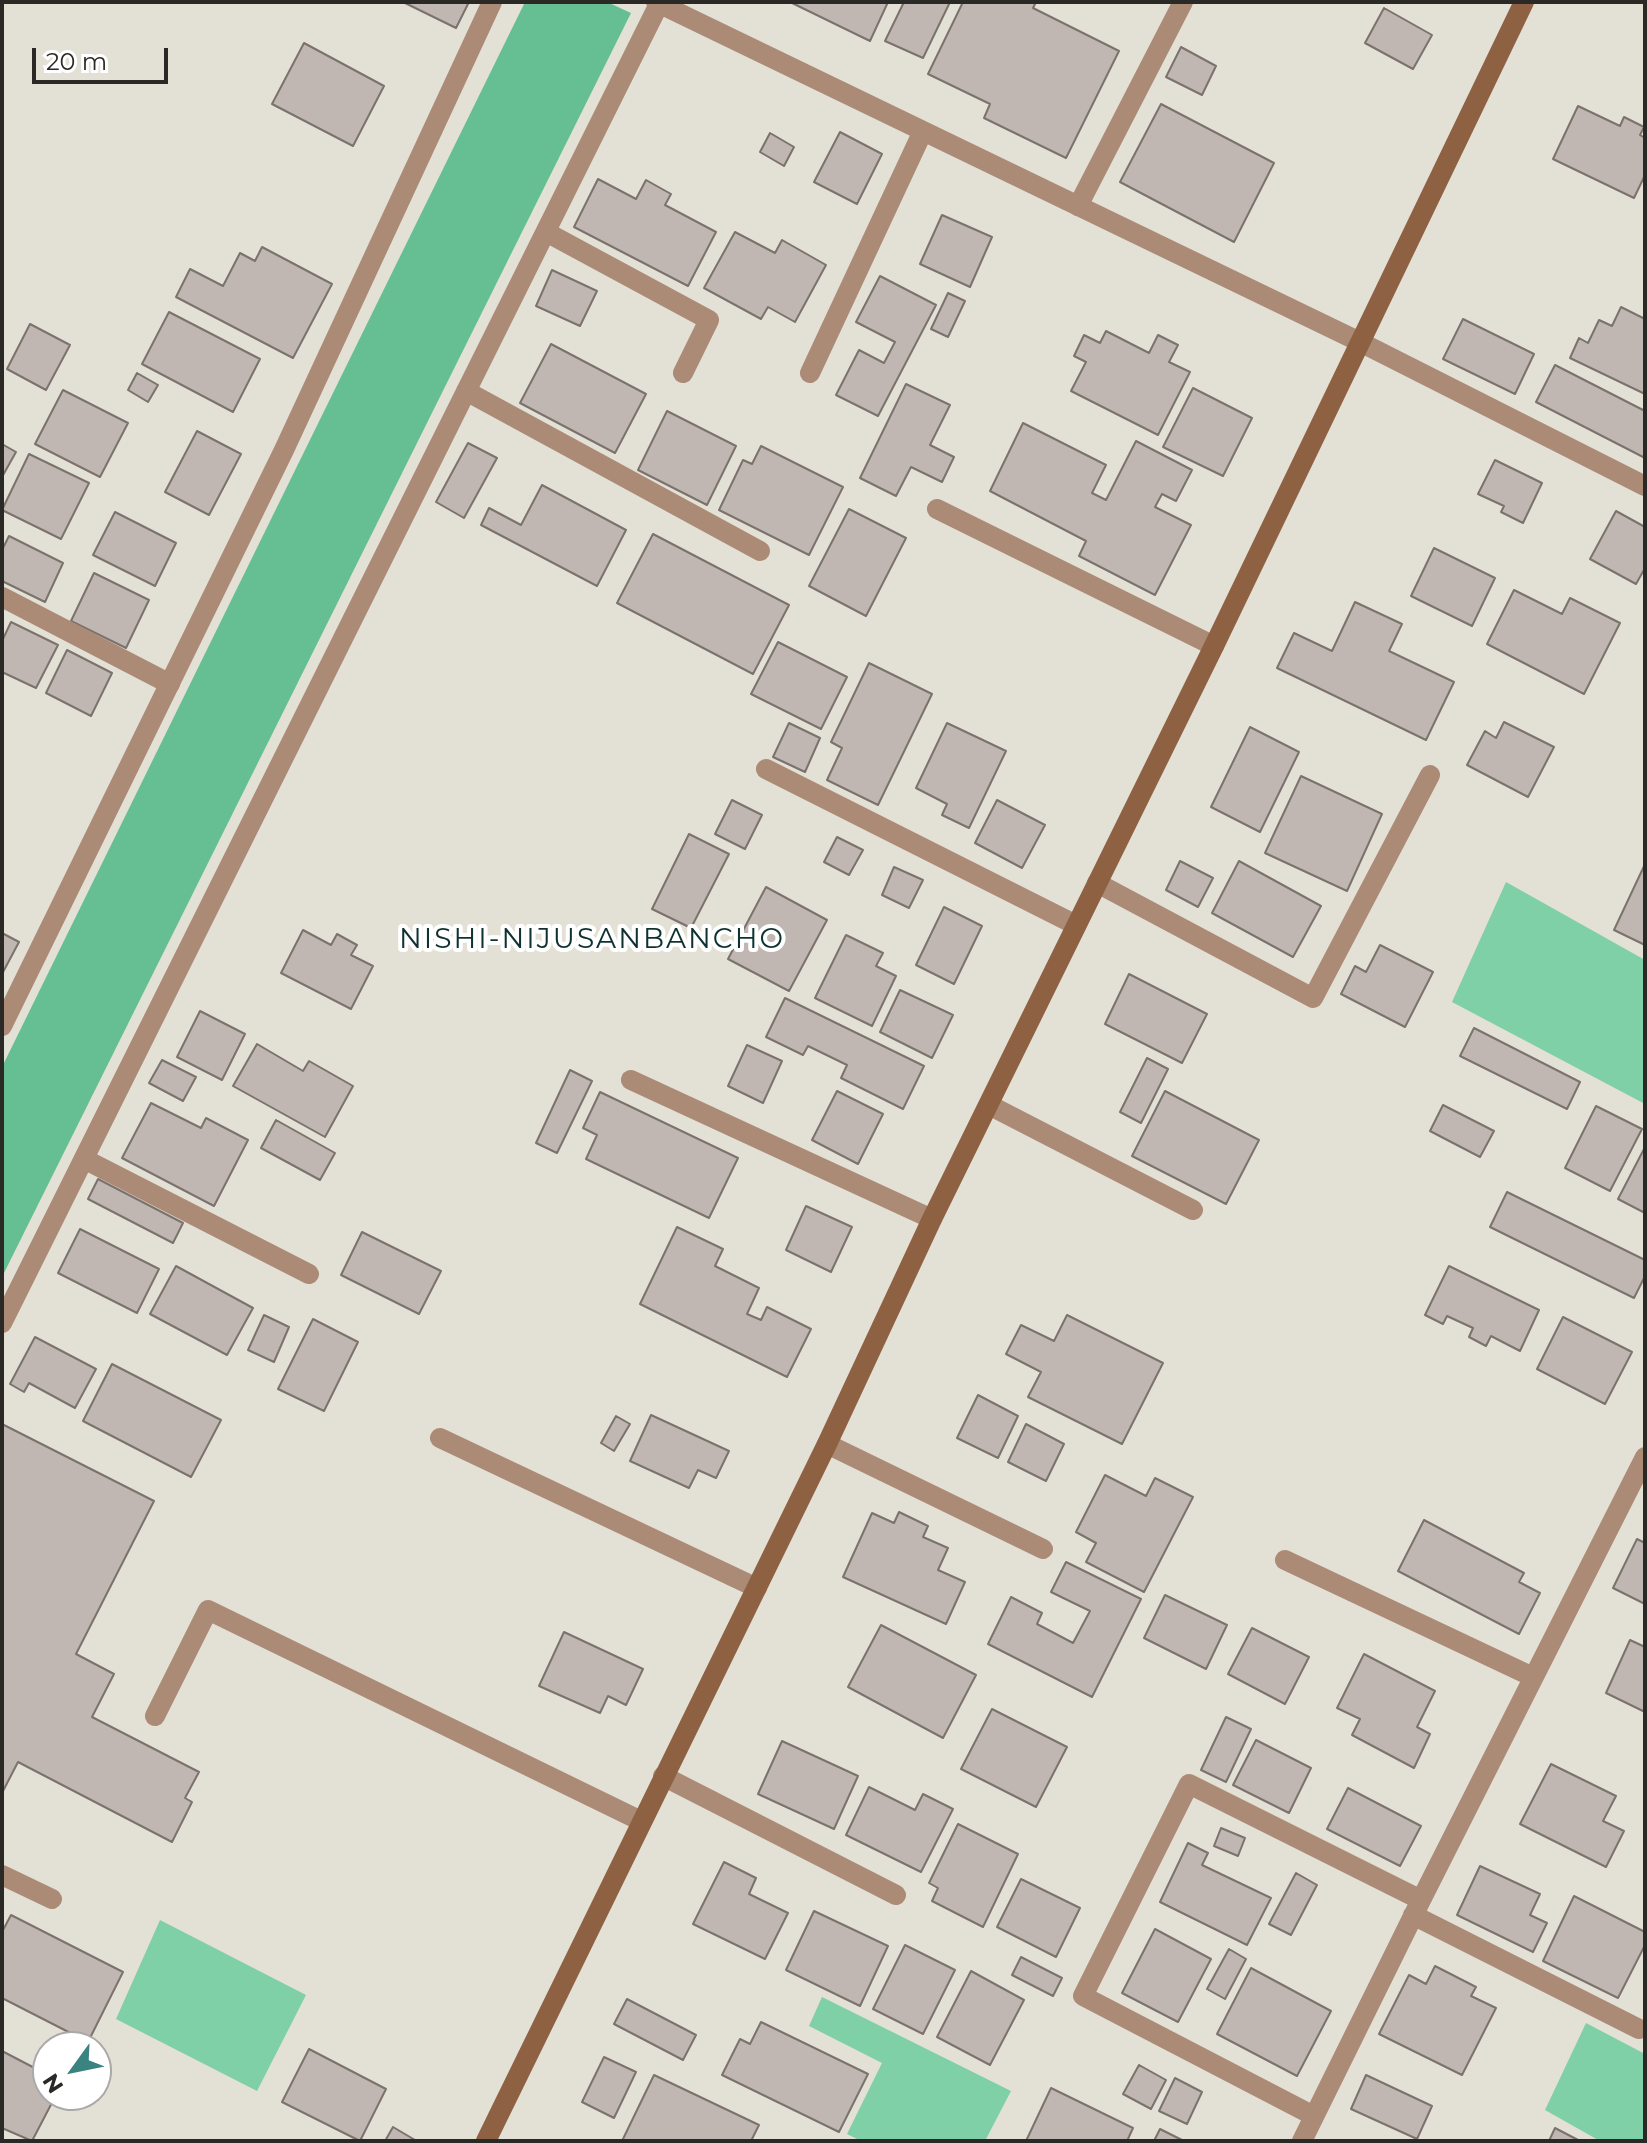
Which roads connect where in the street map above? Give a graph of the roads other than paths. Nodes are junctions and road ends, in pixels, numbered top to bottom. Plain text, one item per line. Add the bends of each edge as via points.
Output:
1 (492, 2) edge
2 (658, 2) edge
3 (1183, 2) edge
4 (1524, 2) edge
5 (923, 131) junction
6 (1078, 206) junction
7 (546, 232) junction
8 (1360, 342) junction
9 (683, 373) dead end
10 (810, 373) dead end
11 (466, 391) junction
12 (1645, 486) edge
13 (937, 509) dead end
14 (760, 551) dead end
15 (2, 597) edge
16 (1214, 646) junction
17 (170, 684) junction
18 (766, 769) dead end
19 (1430, 775) dead end
20 (1097, 883) junction
21 (1076, 925) junction
22 (2, 1026) edge
23 (631, 1080) dead end
24 (989, 1105) junction
25 (84, 1159) junction
26 (1193, 1210) dead end
27 (932, 1219) junction
28 (309, 1274) dead end
29 (2, 1323) edge
30 (440, 1438) dead end
31 (827, 1444) junction
32 (1644, 1462) edge
33 (1043, 1549) dead end
34 (1285, 1560) dead end
35 (757, 1588) junction
36 (1533, 1677) junction
37 (155, 1716) dead end
38 (663, 1776) junction
39 (641, 1821) junction
40 (2, 1875) edge
41 (896, 1895) dead end
42 (52, 1899) dead end
43 (1417, 1907) junction
44 (1639, 2029) dead end
45 (1314, 2116) junction
46 (486, 2141) edge
47 (1302, 2141) edge

1 - 17 street
2 - 5 street
2 - 7 street
3 - 6 street
4 - 8 street
5 - 6 street
5 - 10 street
6 - 8 street
7 - 9 street via 709,320
7 - 11 street
8 - 12 street
8 - 16 street
11 - 14 street
11 - 25 street
13 - 16 street
15 - 17 street
16 - 20 street
17 - 22 street
18 - 21 street
19 - 20 street via 1313,998
20 - 21 street
21 - 24 street
23 - 27 street
24 - 26 street
24 - 27 street
25 - 28 street
25 - 29 street
27 - 31 street
30 - 35 street
31 - 33 street
31 - 35 street
32 - 36 street
34 - 36 street
35 - 38 street
36 - 43 street
37 - 39 street via 208,1610
38 - 39 street
38 - 41 street
39 - 46 street
40 - 42 street
43 - 44 street
43 - 45 street
43 - 45 street via 1189,1784 1083,1996
45 - 47 street

